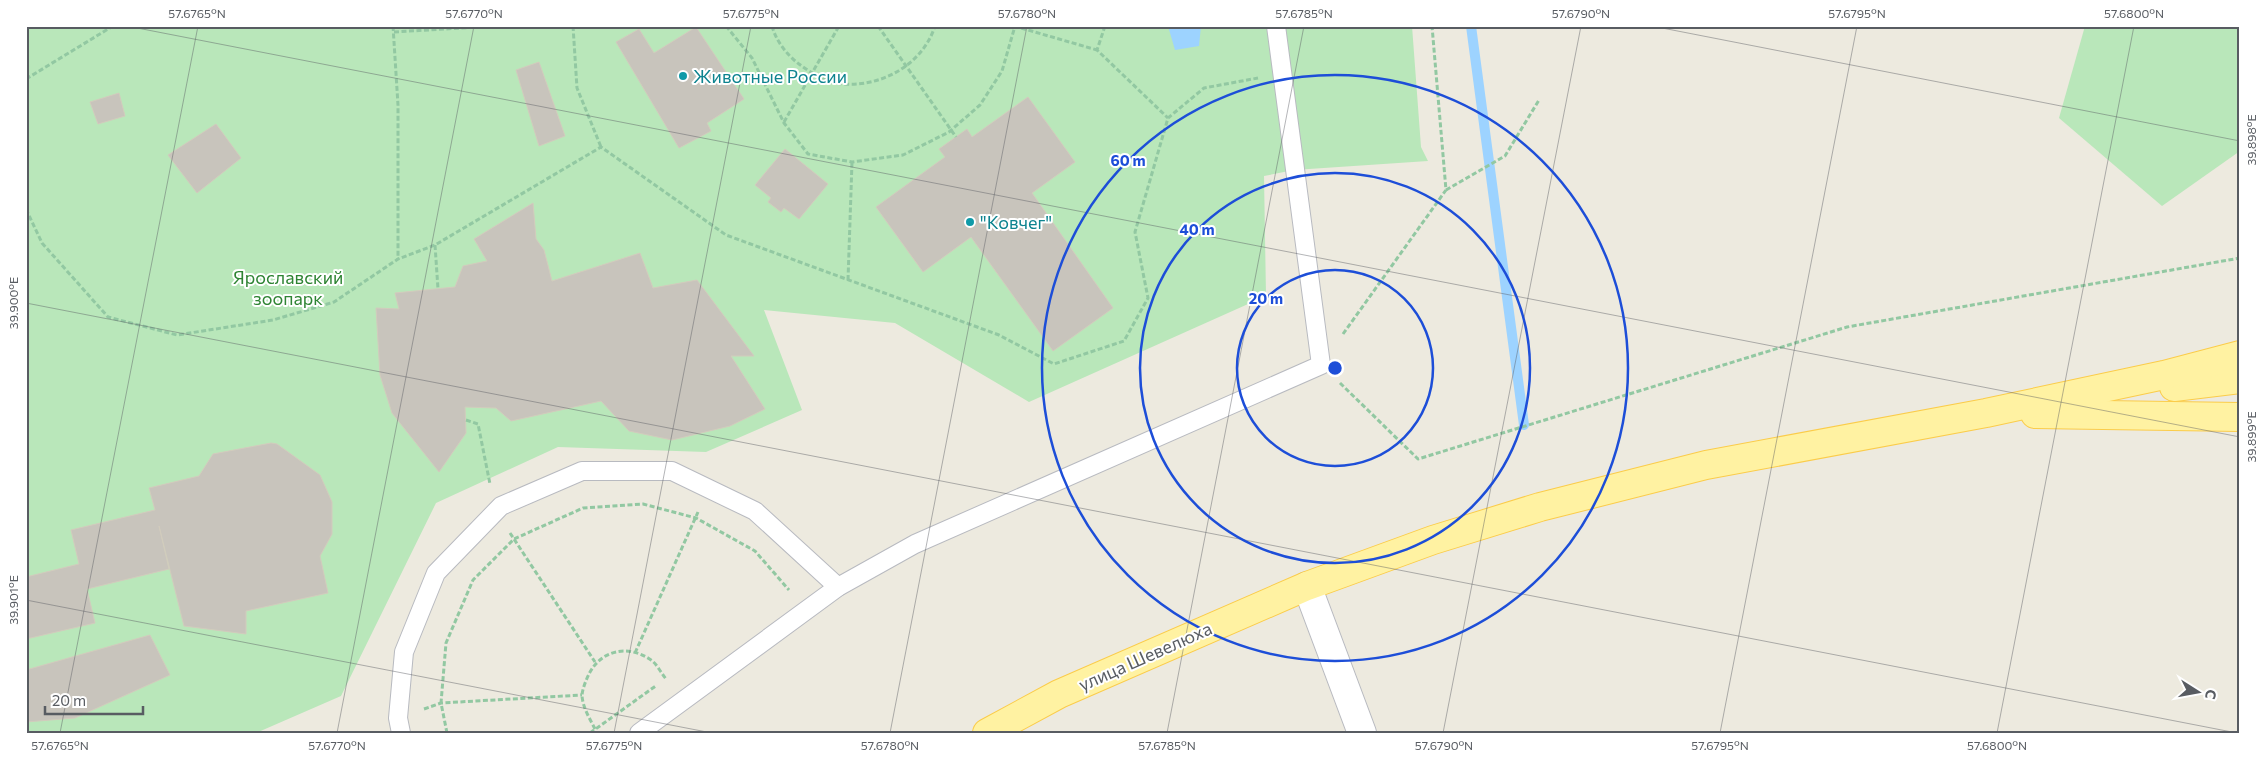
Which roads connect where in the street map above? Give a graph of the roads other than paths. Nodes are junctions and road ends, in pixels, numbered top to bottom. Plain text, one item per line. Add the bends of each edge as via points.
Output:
1 (1276, 26) edge
2 (2240, 355) edge
3 (2240, 379) edge
4 (1986, 414) junction
5 (2240, 417) edge
6 (838, 586) junction
7 (1307, 586) junction
8 (400, 726) edge
9 (639, 733) edge
10 (987, 733) edge
11 (1362, 733) edge

1 - 6 lane via 1321,365 915,544
2 - 4 main road
3 - 4 main road
4 - 5 main road
4 - 7 main road, улица Шевелюха via 1706,465 1540,507 1434,540
6 - 8 lane via 755,512 672,471 582,471 495,510 436,573 404,652
6 - 9 lane
7 - 10 main road, улица Шевелюха via 1059,694
7 - 11 street

